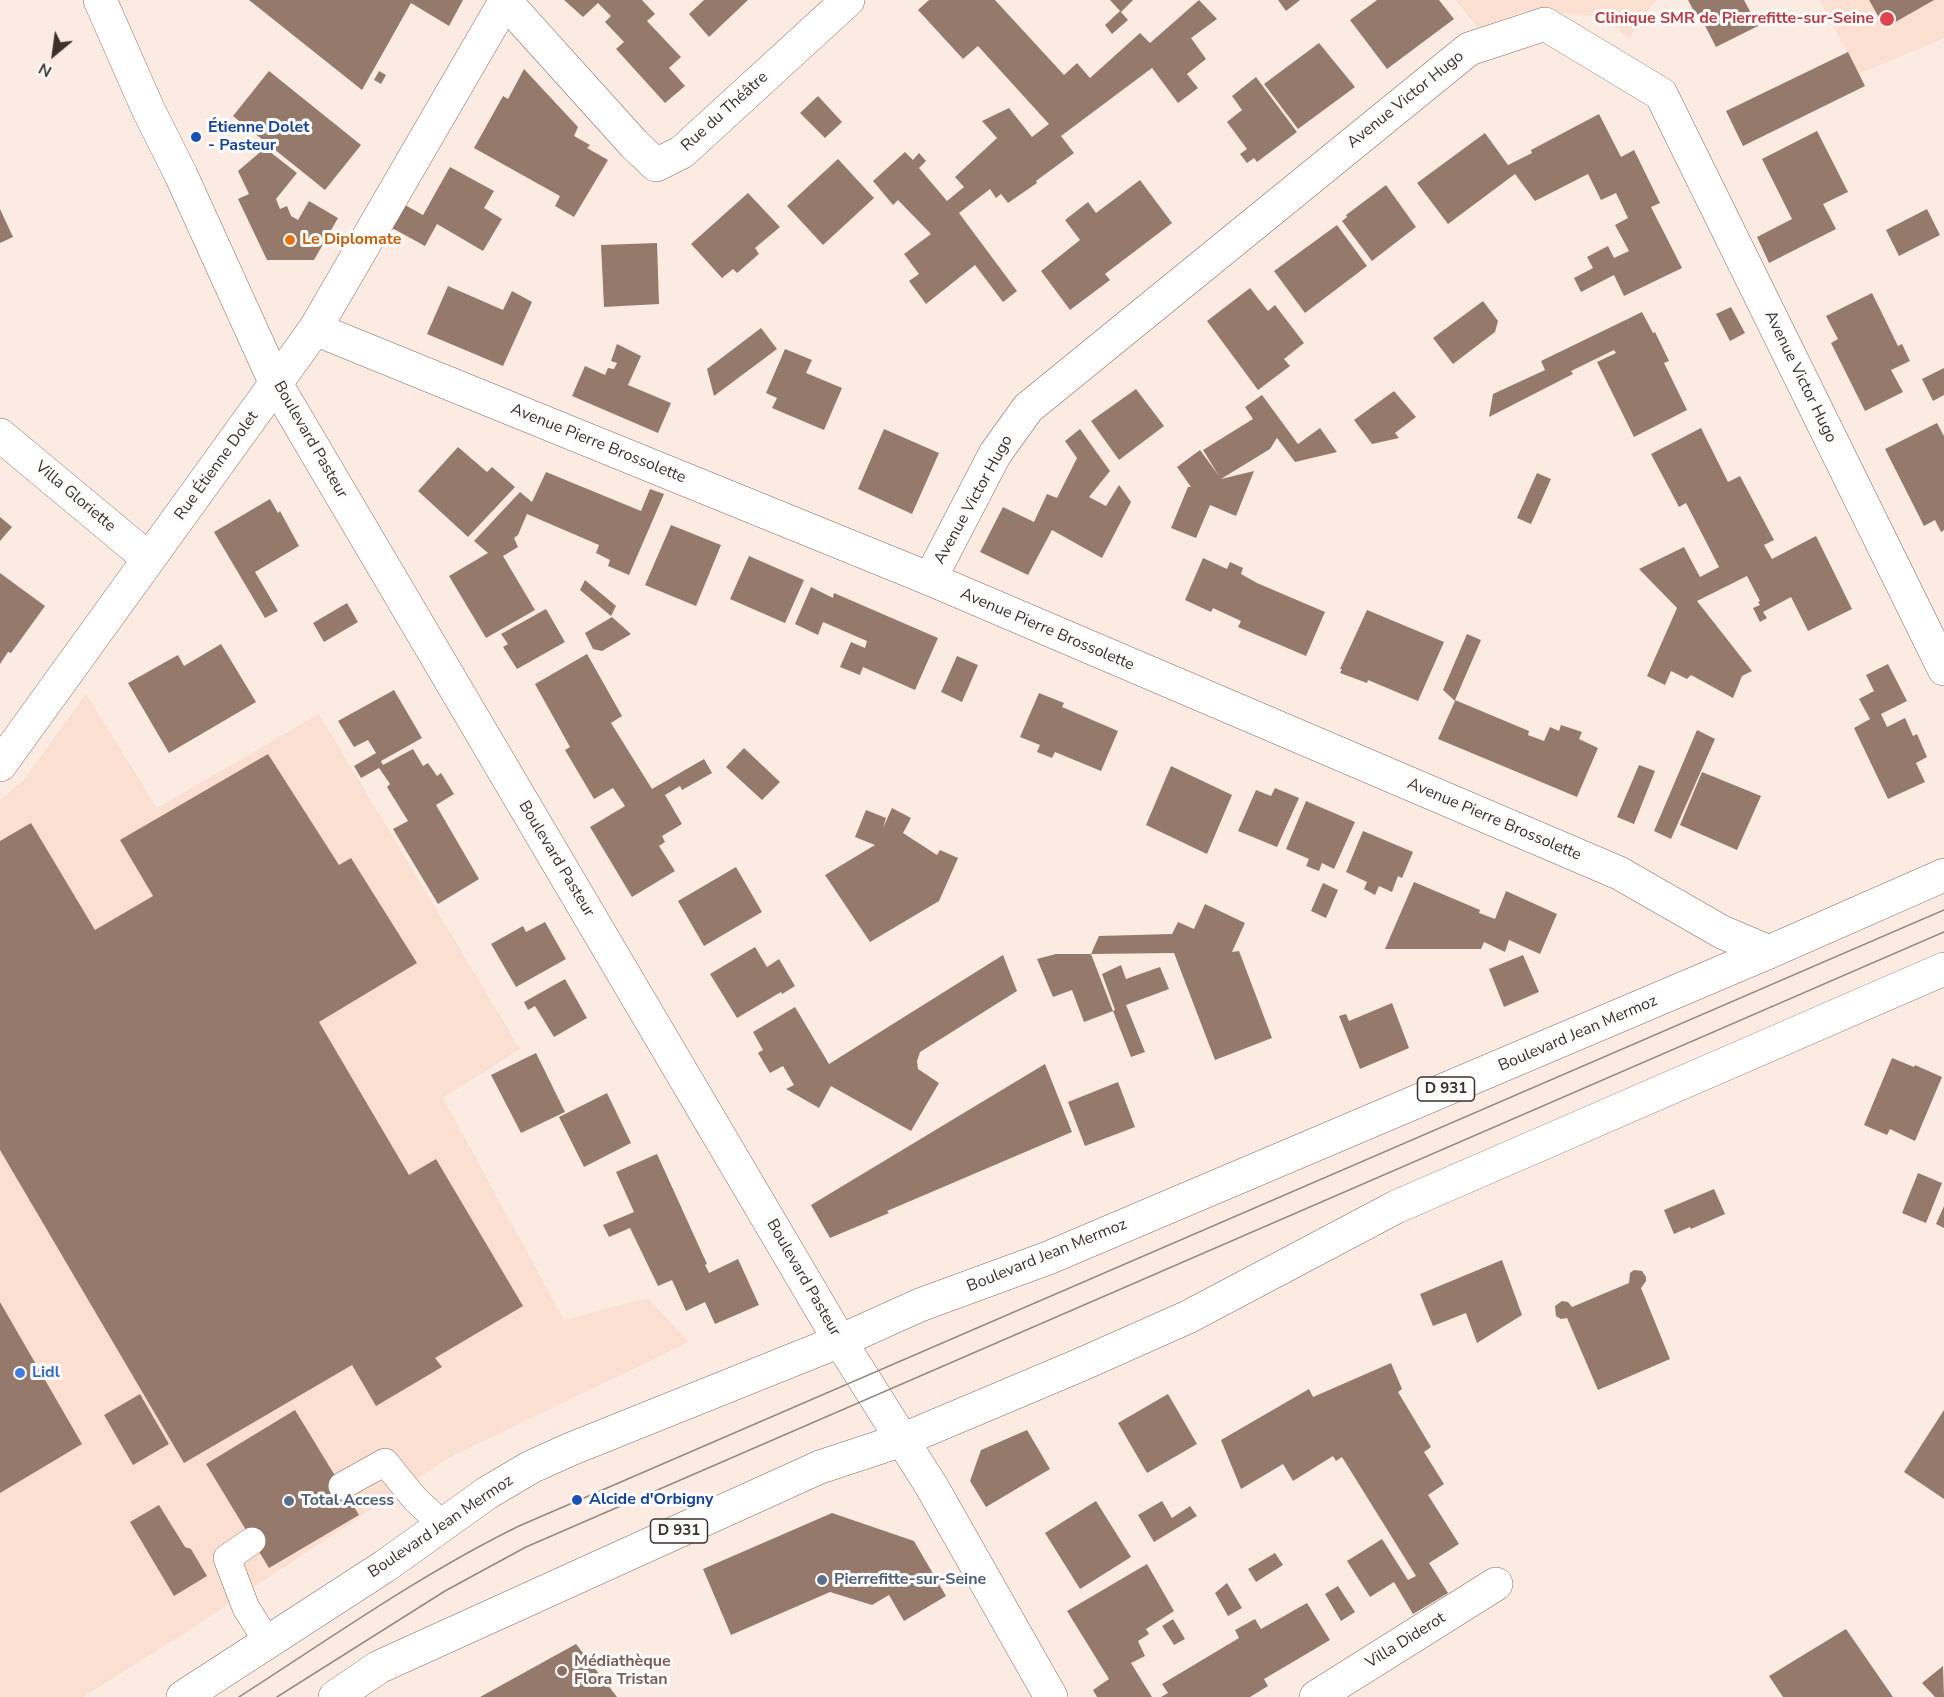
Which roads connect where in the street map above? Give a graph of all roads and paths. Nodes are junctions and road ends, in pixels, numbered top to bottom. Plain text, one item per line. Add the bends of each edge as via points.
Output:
1 (100, 0) edge
2 (848, 0) edge
3 (505, 1) edge
4 (315, 329) junction
5 (276, 384) junction
6 (0, 435) edge
7 (149, 560) junction
8 (930, 579) junction
9 (1944, 669) edge
10 (0, 765) edge
11 (1944, 876) edge
12 (1769, 952) junction
13 (1938, 978) edge
14 (840, 1341) junction
15 (902, 1440) junction
16 (342, 1486) dead end
17 (443, 1525) junction
18 (252, 1541) dead end
19 (1496, 1584) dead end
20 (267, 1641) junction
21 (183, 1697) edge
22 (335, 1697) edge
23 (1051, 1697) edge
24 (1316, 1697) edge

1 - 5 main road, Boulevard Pasteur
2 - 3 main road, Rue du Théâtre via 682,152 656,165
3 - 4 main road, Rue Étienne Dolet
4 - 5 main road, Rue Étienne Dolet
4 - 8 main road, Avenue Pierre Brossolette
5 - 7 main road, Rue Étienne Dolet
5 - 14 main road, Boulevard Pasteur
6 - 7 main road, Villa Gloriette
7 - 10 main road, Rue Étienne Dolet
8 - 9 main road, Avenue Victor Hugo via 995,454 1028,408 1469,50 1545,24 1661,94
8 - 12 main road, Avenue Pierre Brossolette via 1619,873 1722,932
11 - 12 main road, Boulevard Jean Mermoz / D 931
12 - 14 main road, Boulevard Jean Mermoz / D 931 via 1048,1258 920,1305
13 - 15 main road, D 931 via 1396,1207 1188,1317
14 - 15 main road, Boulevard Pasteur
14 - 17 main road, Boulevard Jean Mermoz / D 931 via 531,1467 487,1492
15 - 22 main road, D 931 via 820,1467 379,1667
15 - 23 main road, Boulevard Pasteur
16 - 17 lane via 386,1462 415,1499
17 - 20 main road, Boulevard Jean Mermoz / D 931
18 - 20 lane via 227,1558 246,1608
19 - 24 main road, Villa Diderot
20 - 21 main road, Boulevard Jean Mermoz / D 931

